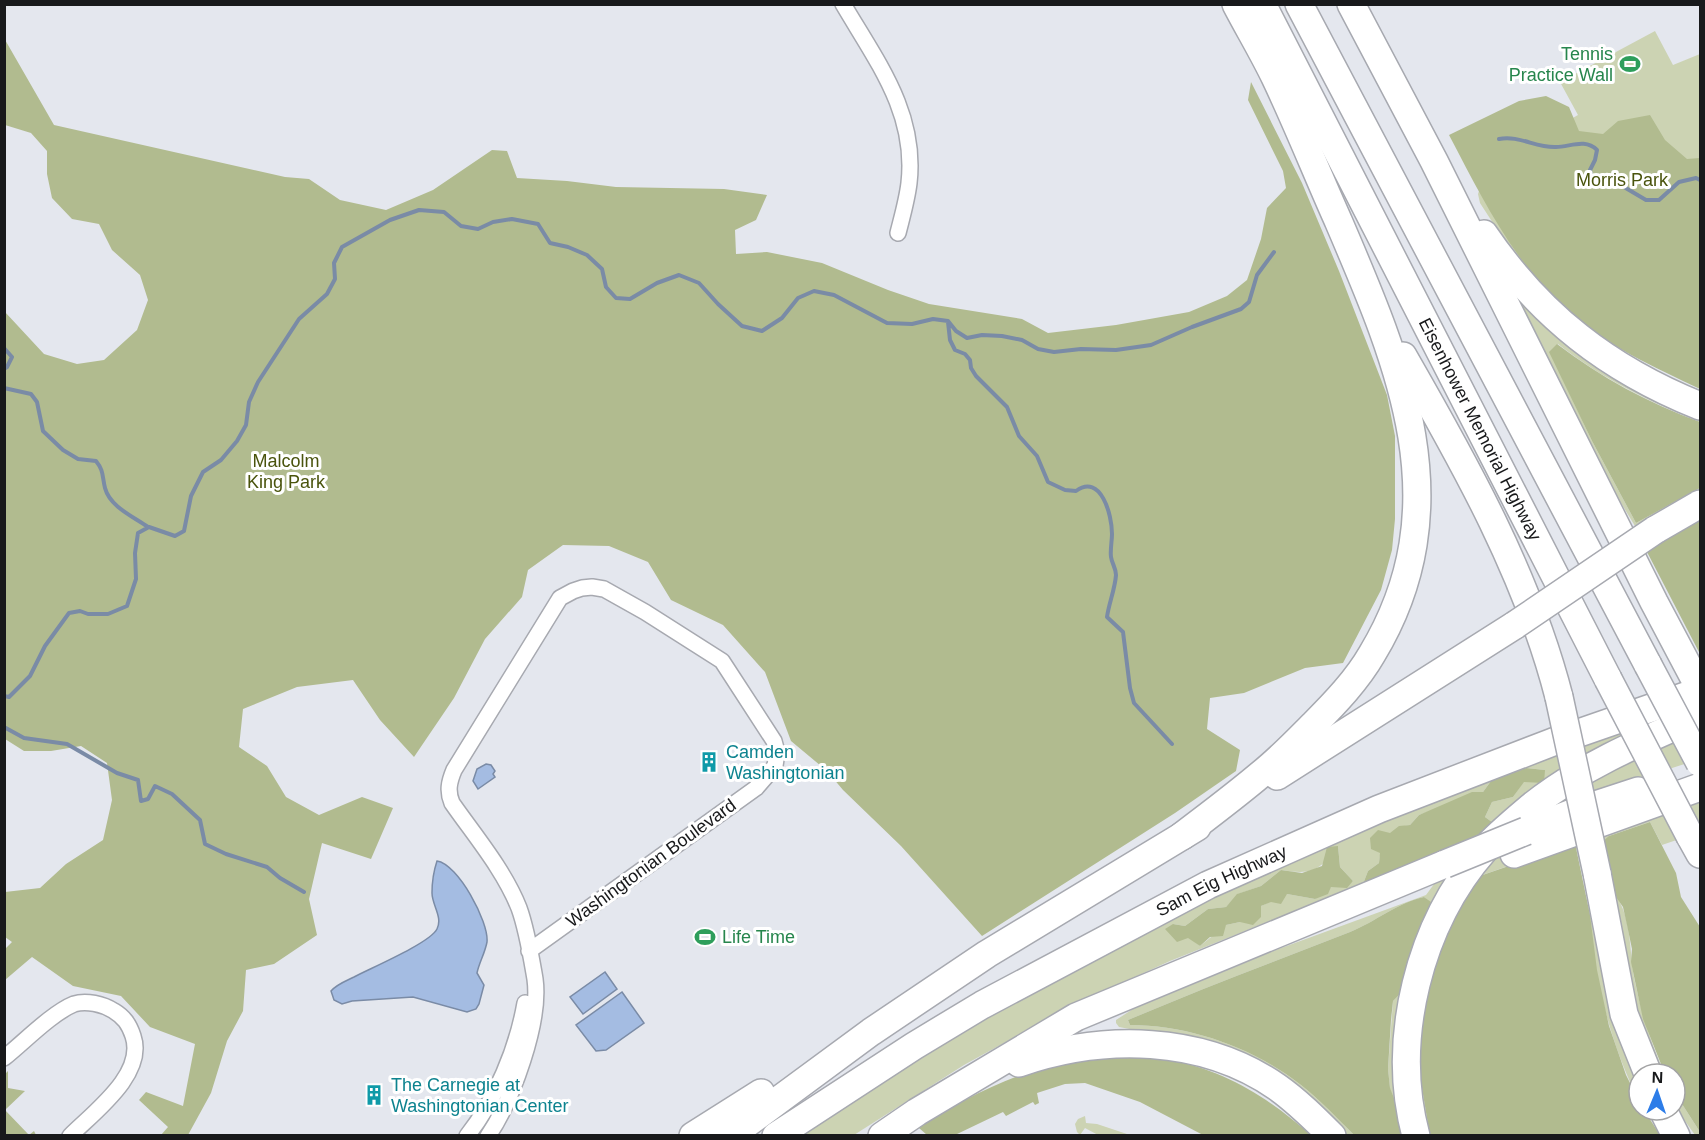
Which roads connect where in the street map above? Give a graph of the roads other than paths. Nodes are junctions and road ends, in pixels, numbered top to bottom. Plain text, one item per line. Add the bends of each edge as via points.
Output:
1 (843, 4) edge
2 (1236, 4) edge
3 (1262, 4) edge
4 (1299, 4) edge
5 (1351, 4) edge
6 (1434, 161) junction
7 (898, 233) dead end
8 (1377, 311) junction
9 (1701, 406) edge
10 (1701, 504) edge
11 (1701, 690) edge
12 (1701, 716) edge
13 (1701, 763) edge
14 (1701, 770) edge
15 (1701, 787) edge
16 (1182, 836) junction
17 (1520, 843) junction
18 (1695, 845) edge
19 (530, 951) junction
20 (532, 972) junction
21 (912, 1004) junction
22 (4, 1058) edge
23 (1643, 1062) edge
24 (939, 1099) junction
25 (1670, 1122) edge
26 (70, 1136) edge
27 (467, 1136) edge
28 (488, 1136) edge
29 (693, 1136) edge
30 (730, 1136) edge
31 (776, 1136) edge
32 (882, 1136) edge
33 (1332, 1136) edge
34 (1416, 1136) edge
35 (1676, 1136) edge

1 - 7 street via 890,84 904,118 910,170
2 - 8 highway via 1284,97
3 - 18 highway, Eisenhower Memorial Highway, bridge
4 - 13 highway, bridge
5 - 6 highway
6 - 9 highway via 1509,268 1562,325 1636,376
6 - 11 highway
8 - 16 highway via 1410,420 1418,491 1412,548 1396,603 1372,655 1338,699 1262,773
8 - 23 highway, bridge via 1437,416 1504,547 1548,652 1624,1014
10 - 16 highway, bridge
11 - 31 highway, Sam Eig Highway via 1379,809 1199,890 982,1005
12 - 34 highway via 1619,752 1567,782 1532,806 1486,847 1471,866 1437,924 1414,988 1407,1063
14 - 17 highway via 1577,811
15 - 17 highway
16 - 21 highway
17 - 24 highway, bridge via 1285,930 1076,1017
19 - 19 street, Washingtonian Boulevard via 518,907 452,803 449,782 560,598 582,588 604,589 722,661 774,741 777,758 771,773 756,788
19 - 20 street, Washingtonian Boulevard
20 - 27 street, Washingtonian Boulevard via 508,1062
20 - 28 street, Washingtonian Boulevard via 534,1006 526,1048 513,1087
21 - 29 highway
21 - 30 highway
22 - 26 street via 64,1009 77,1003 93,1003 122,1016 135,1041 136,1055 131,1067 125,1080
24 - 32 highway
24 - 33 highway via 1014,1065 1055,1052 1105,1044 1155,1044 1211,1056 1255,1074 1291,1098
25 - 35 highway

